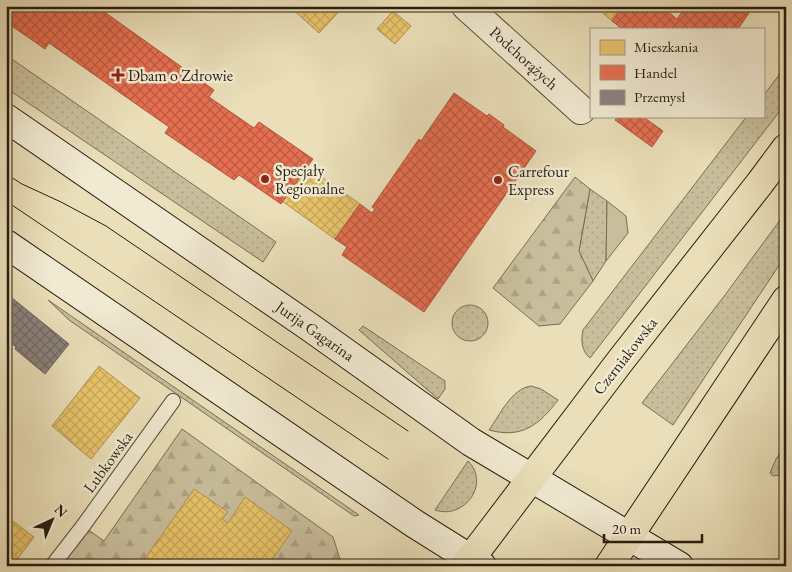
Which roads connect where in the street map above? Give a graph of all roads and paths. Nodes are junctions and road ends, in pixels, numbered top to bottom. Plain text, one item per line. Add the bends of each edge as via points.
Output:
1 (466, 6) edge
2 (581, 110) dead end
3 (6, 118) edge
4 (786, 148) edge
5 (6, 244) edge
6 (786, 300) edge
7 (174, 401) dead end
8 (532, 479) junction
9 (629, 535) junction
10 (472, 564) edge
11 (52, 566) edge
12 (609, 566) edge
13 (679, 566) edge

1 - 2 main road, Podchorążych
3 - 8 main road, Jurija Gagarina via 458,433
4 - 8 main road, Czerniakowska
5 - 10 main road
6 - 9 main road
7 - 11 lane, Lubkowska
8 - 9 main road, Jurija Gagarina
8 - 10 main road, Czerniakowska
9 - 12 main road
9 - 13 main road, Jurija Gagarina

